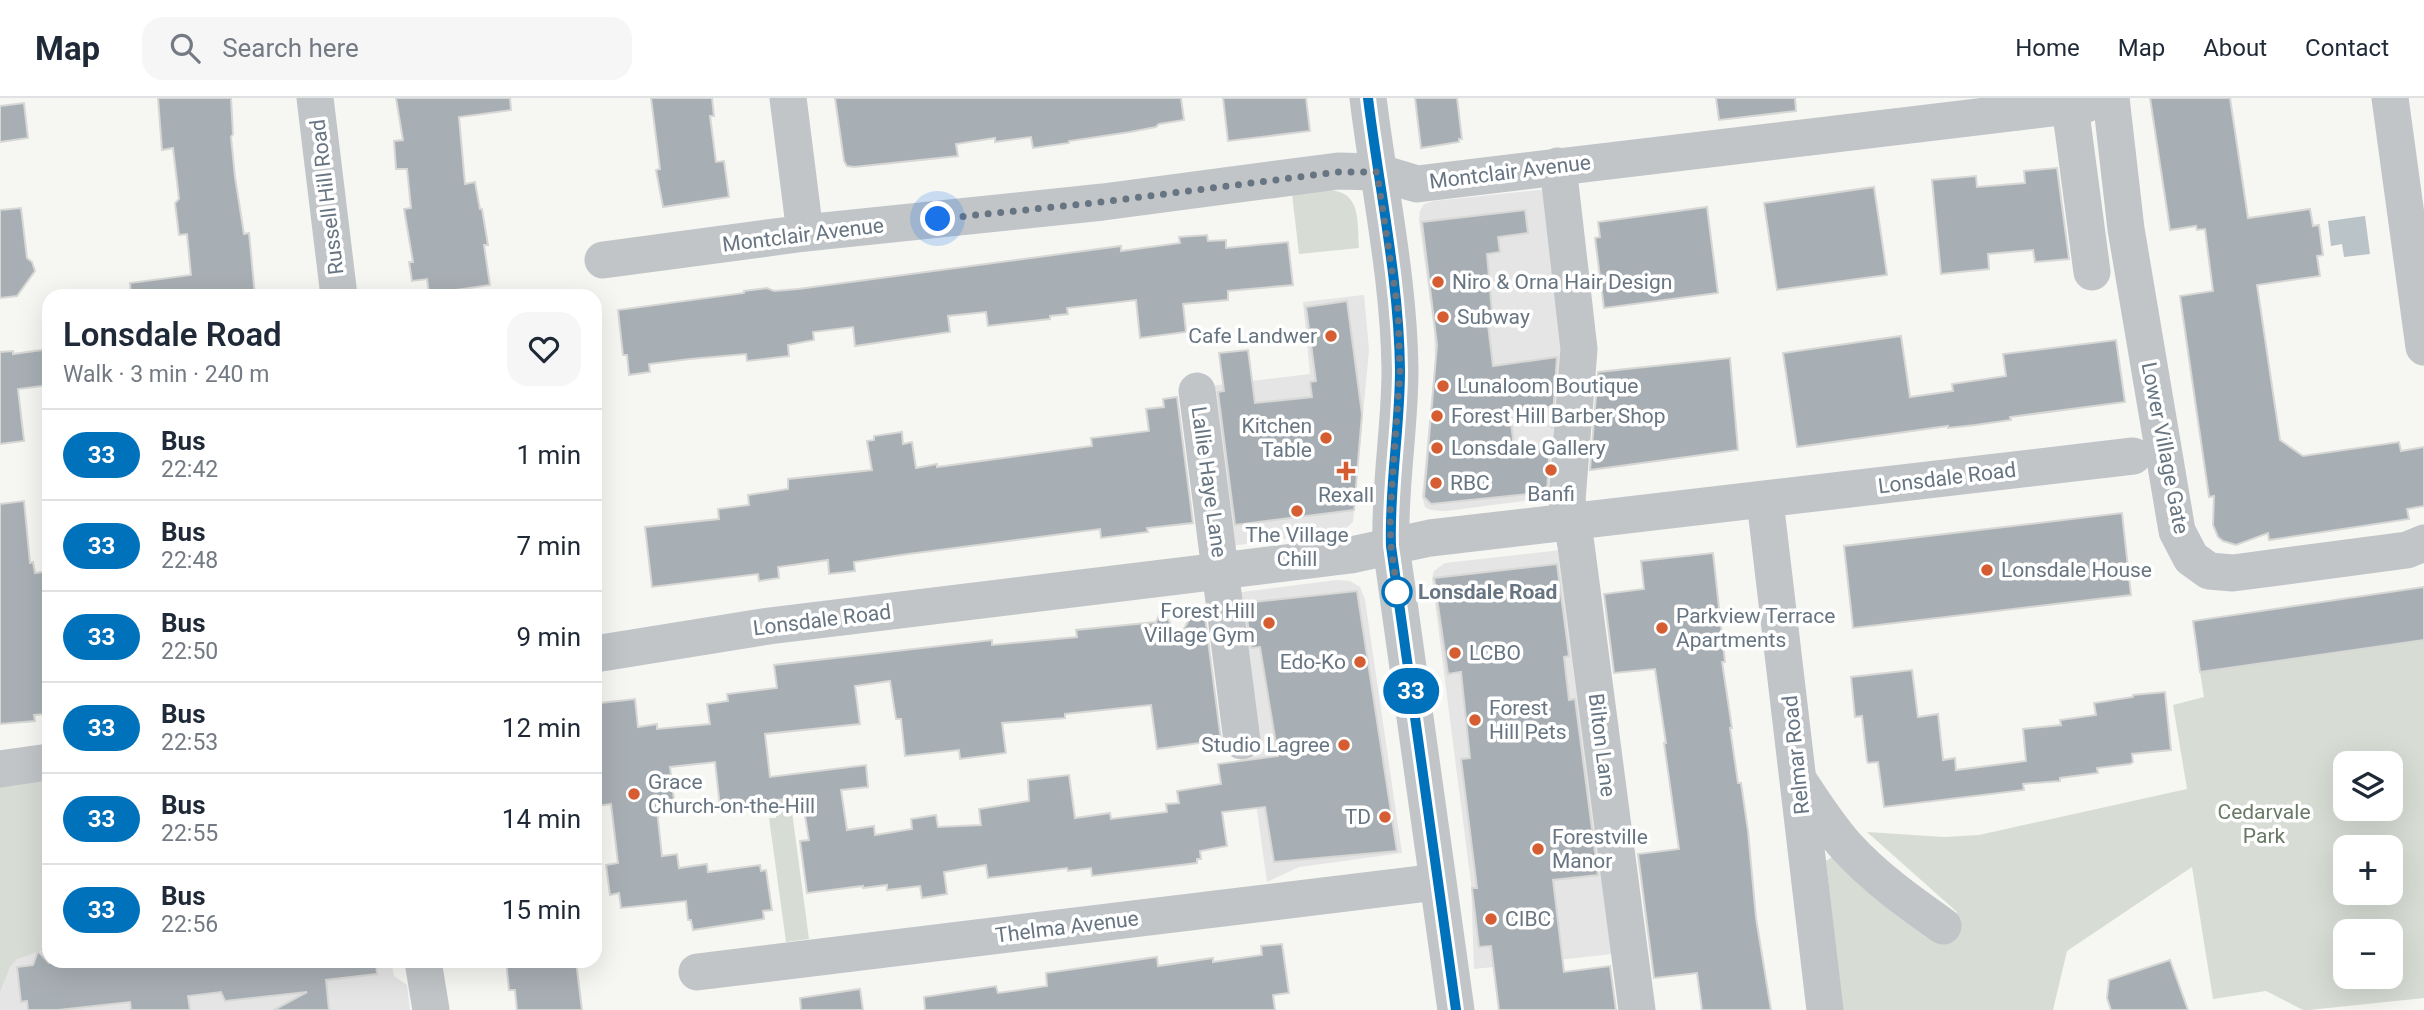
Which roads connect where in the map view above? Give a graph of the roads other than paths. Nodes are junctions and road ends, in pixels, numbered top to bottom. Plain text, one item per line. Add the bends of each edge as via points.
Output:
1 (315, 98) edge
2 (789, 98) edge
3 (1368, 98) edge
4 (2390, 98) edge
5 (2089, 103) edge
6 (1558, 166) junction
7 (1377, 172) junction
8 (805, 233) junction
9 (603, 260) dead end
10 (2092, 272) dead end
11 (338, 289) edge
12 (2424, 347) edge
13 (1197, 391) dead end
14 (2133, 456) dead end
15 (1765, 501) junction
16 (1570, 523) junction
17 (2424, 543) edge
18 (1391, 546) junction
19 (1222, 572) junction
20 (602, 653) edge
21 (1242, 741) dead end
22 (42, 763) edge
23 (0, 769) edge
24 (1798, 780) junction
25 (1437, 882) junction
26 (1943, 926) dead end
27 (424, 968) edge
28 (697, 972) dead end
29 (430, 1010) edge
30 (1456, 1010) edge
31 (1637, 1010) edge
32 (1825, 1010) edge

1 - 11 street, Russell Hill Road
2 - 8 street
3 - 7 street
4 - 12 street
5 - 6 street, Montclair Avenue
5 - 10 street
5 - 17 street, Lower Village Gate via 2126,229 2177,531 2191,558 2209,571 2233,573 2407,550
6 - 7 street, Montclair Avenue via 1417,184
6 - 16 street, Bilton Lane via 1579,349 1567,500
7 - 8 street, Montclair Avenue via 1338,172
7 - 18 street via 1399,335
8 - 9 street, Montclair Avenue
13 - 19 street, Lallie Haye Lane
14 - 15 street, Lonsdale Road
15 - 16 street, Lonsdale Road
15 - 24 street, Relmar Road
16 - 18 street, Lonsdale Road
16 - 31 street, Bilton Lane
18 - 19 street, Lonsdale Road
18 - 25 street
19 - 20 street, Lonsdale Road via 769,626
19 - 21 street, Lallie Haye Lane
22 - 23 street
24 - 26 street via 1826,821 1867,867
24 - 32 street, Relmar Road
25 - 28 street, Thelma Avenue
25 - 30 street
27 - 29 street

